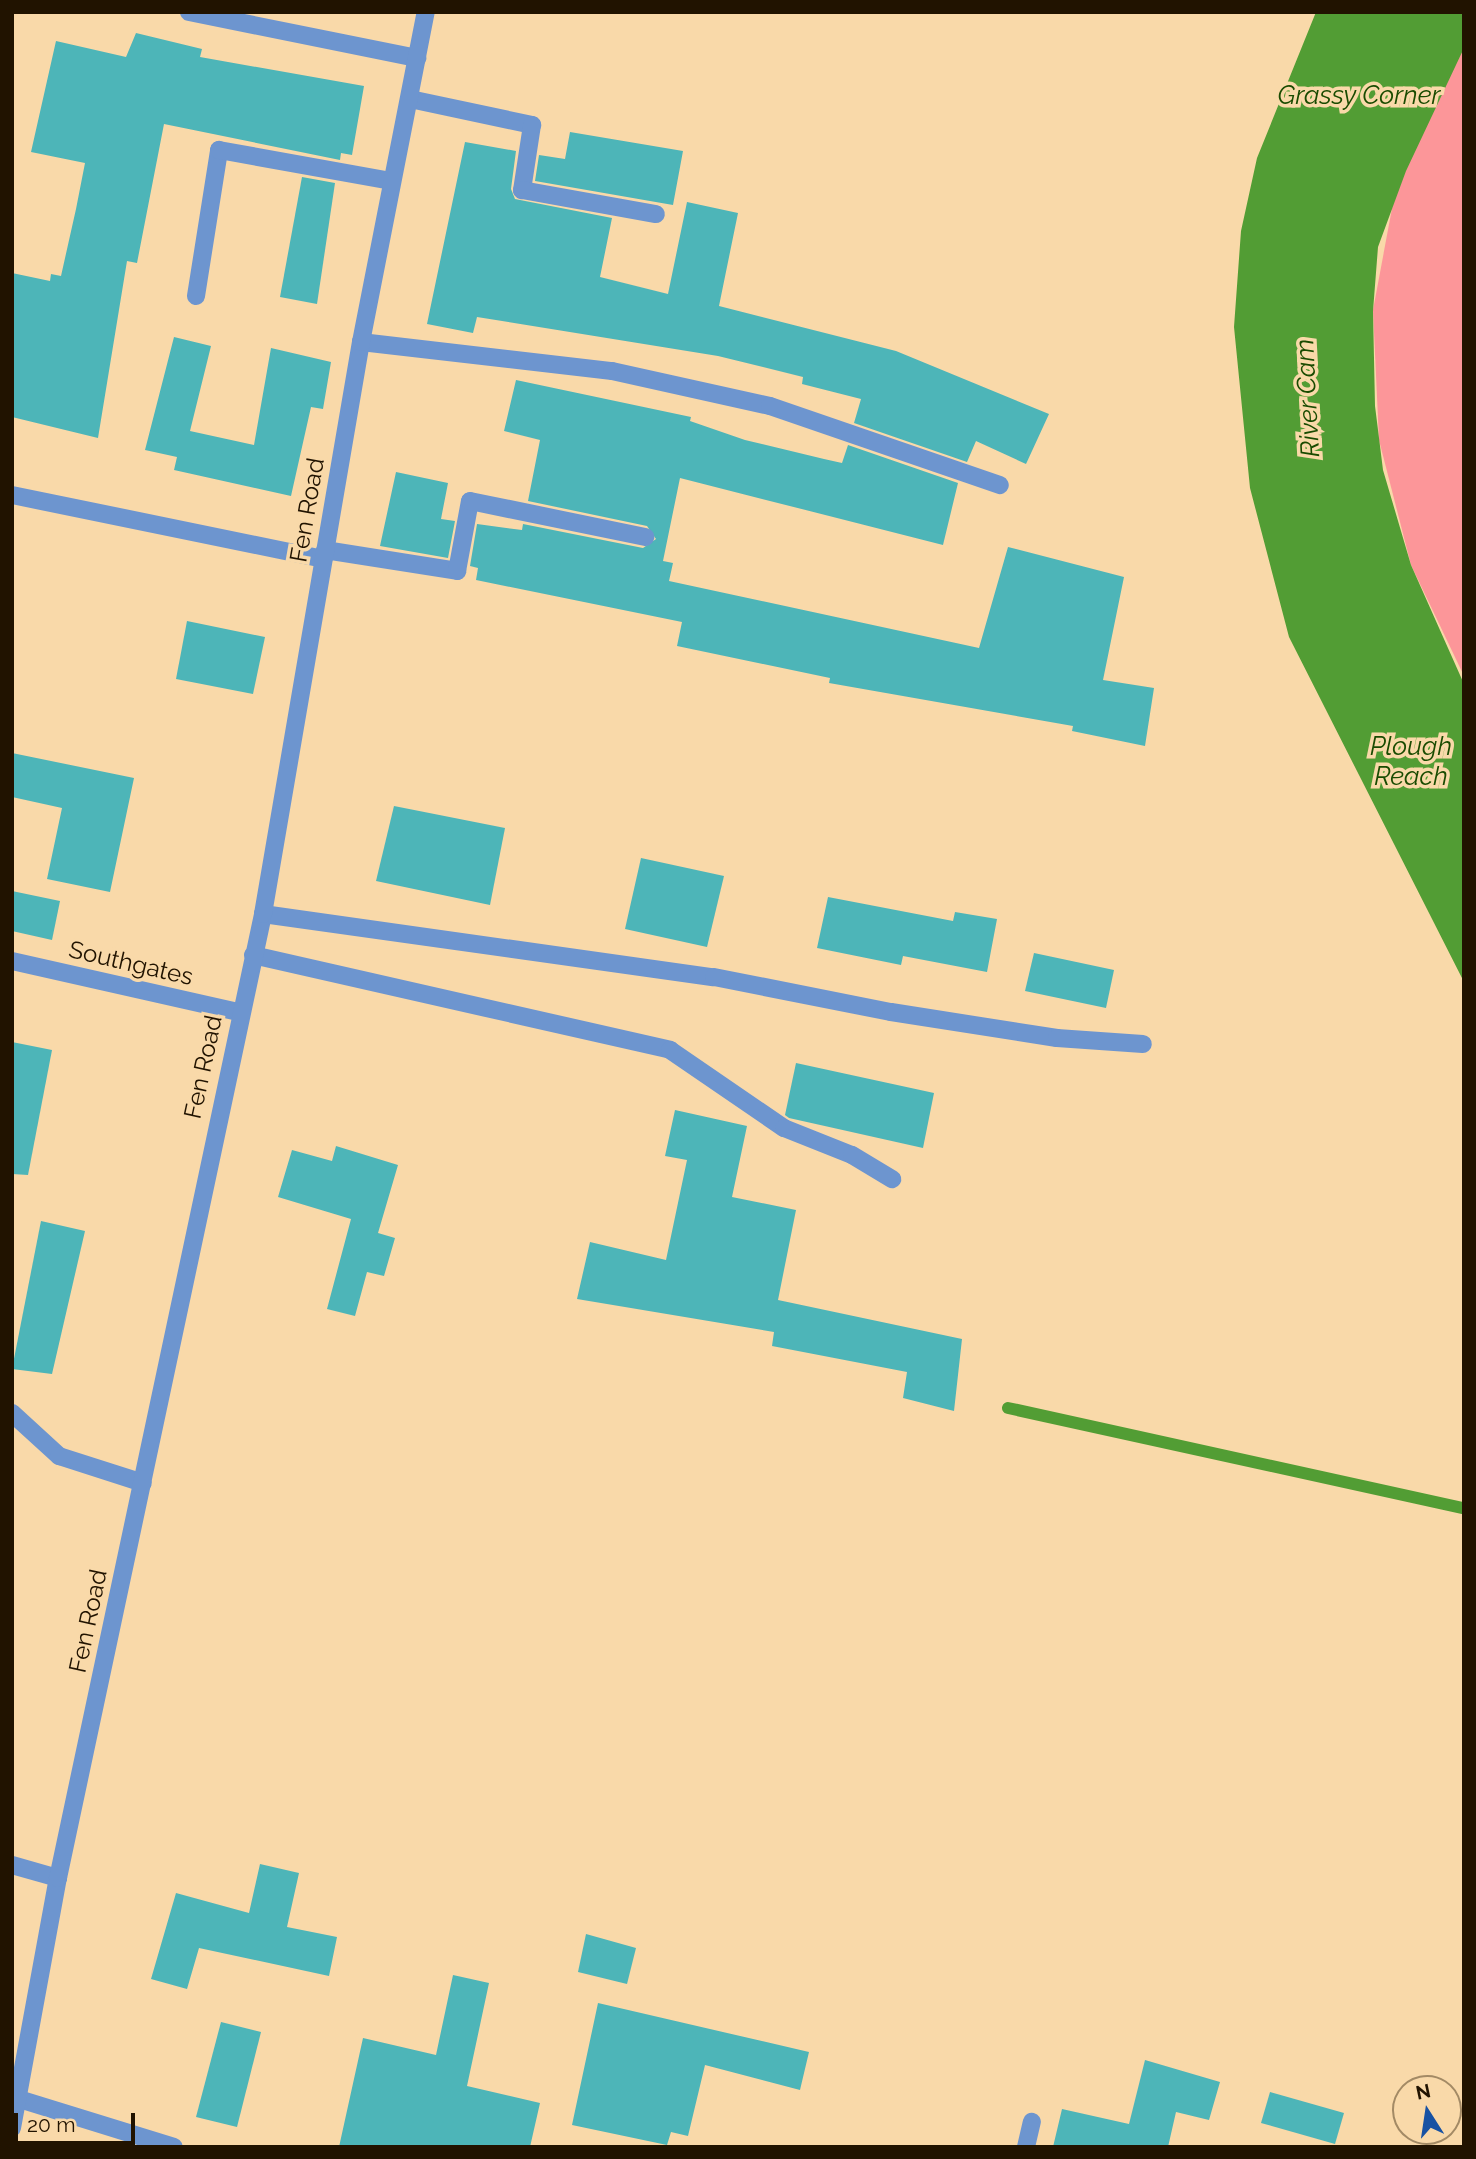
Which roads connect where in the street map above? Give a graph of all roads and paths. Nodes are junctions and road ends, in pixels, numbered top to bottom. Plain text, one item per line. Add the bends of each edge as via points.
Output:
1 (189, 12) edge
2 (425, 12) edge
3 (417, 58) junction
4 (410, 99) junction
5 (391, 181) junction
6 (656, 214) dead end
7 (196, 296) dead end
8 (361, 342) junction
9 (1000, 485) dead end
10 (12, 495) edge
11 (645, 537) dead end
12 (324, 554) junction
13 (263, 914) junction
14 (253, 955) junction
15 (12, 961) edge
16 (239, 1013) junction
17 (1143, 1044) dead end
18 (892, 1179) dead end
19 (12, 1413) edge
20 (143, 1483) junction
21 (12, 1865) edge
22 (58, 1878) junction
23 (17, 2087) edge
24 (1032, 2122) dead end
25 (12, 2127) edge
26 (174, 2147) edge
27 (1026, 2147) edge

1 - 3 street
2 - 3 street, Fen Road
3 - 4 street, Fen Road
4 - 5 street, Fen Road
4 - 6 street via 532,125 522,190
5 - 7 street via 219,150
5 - 8 street, Fen Road
8 - 9 street via 612,371 757,403
8 - 12 street, Fen Road
10 - 12 street
11 - 12 street via 470,501 457,572
12 - 13 street, Fen Road
13 - 14 street, Fen Road
13 - 17 street via 713,976 891,1013 1056,1038
14 - 16 street, Fen Road
14 - 18 street via 670,1050 784,1128 852,1155
15 - 16 street, Southgates
16 - 20 street, Fen Road
19 - 20 street via 59,1456
20 - 22 street, Fen Road
21 - 22 street
22 - 23 street, Fen Road
23 - 25 street, Fen Road
23 - 26 street
24 - 27 street

